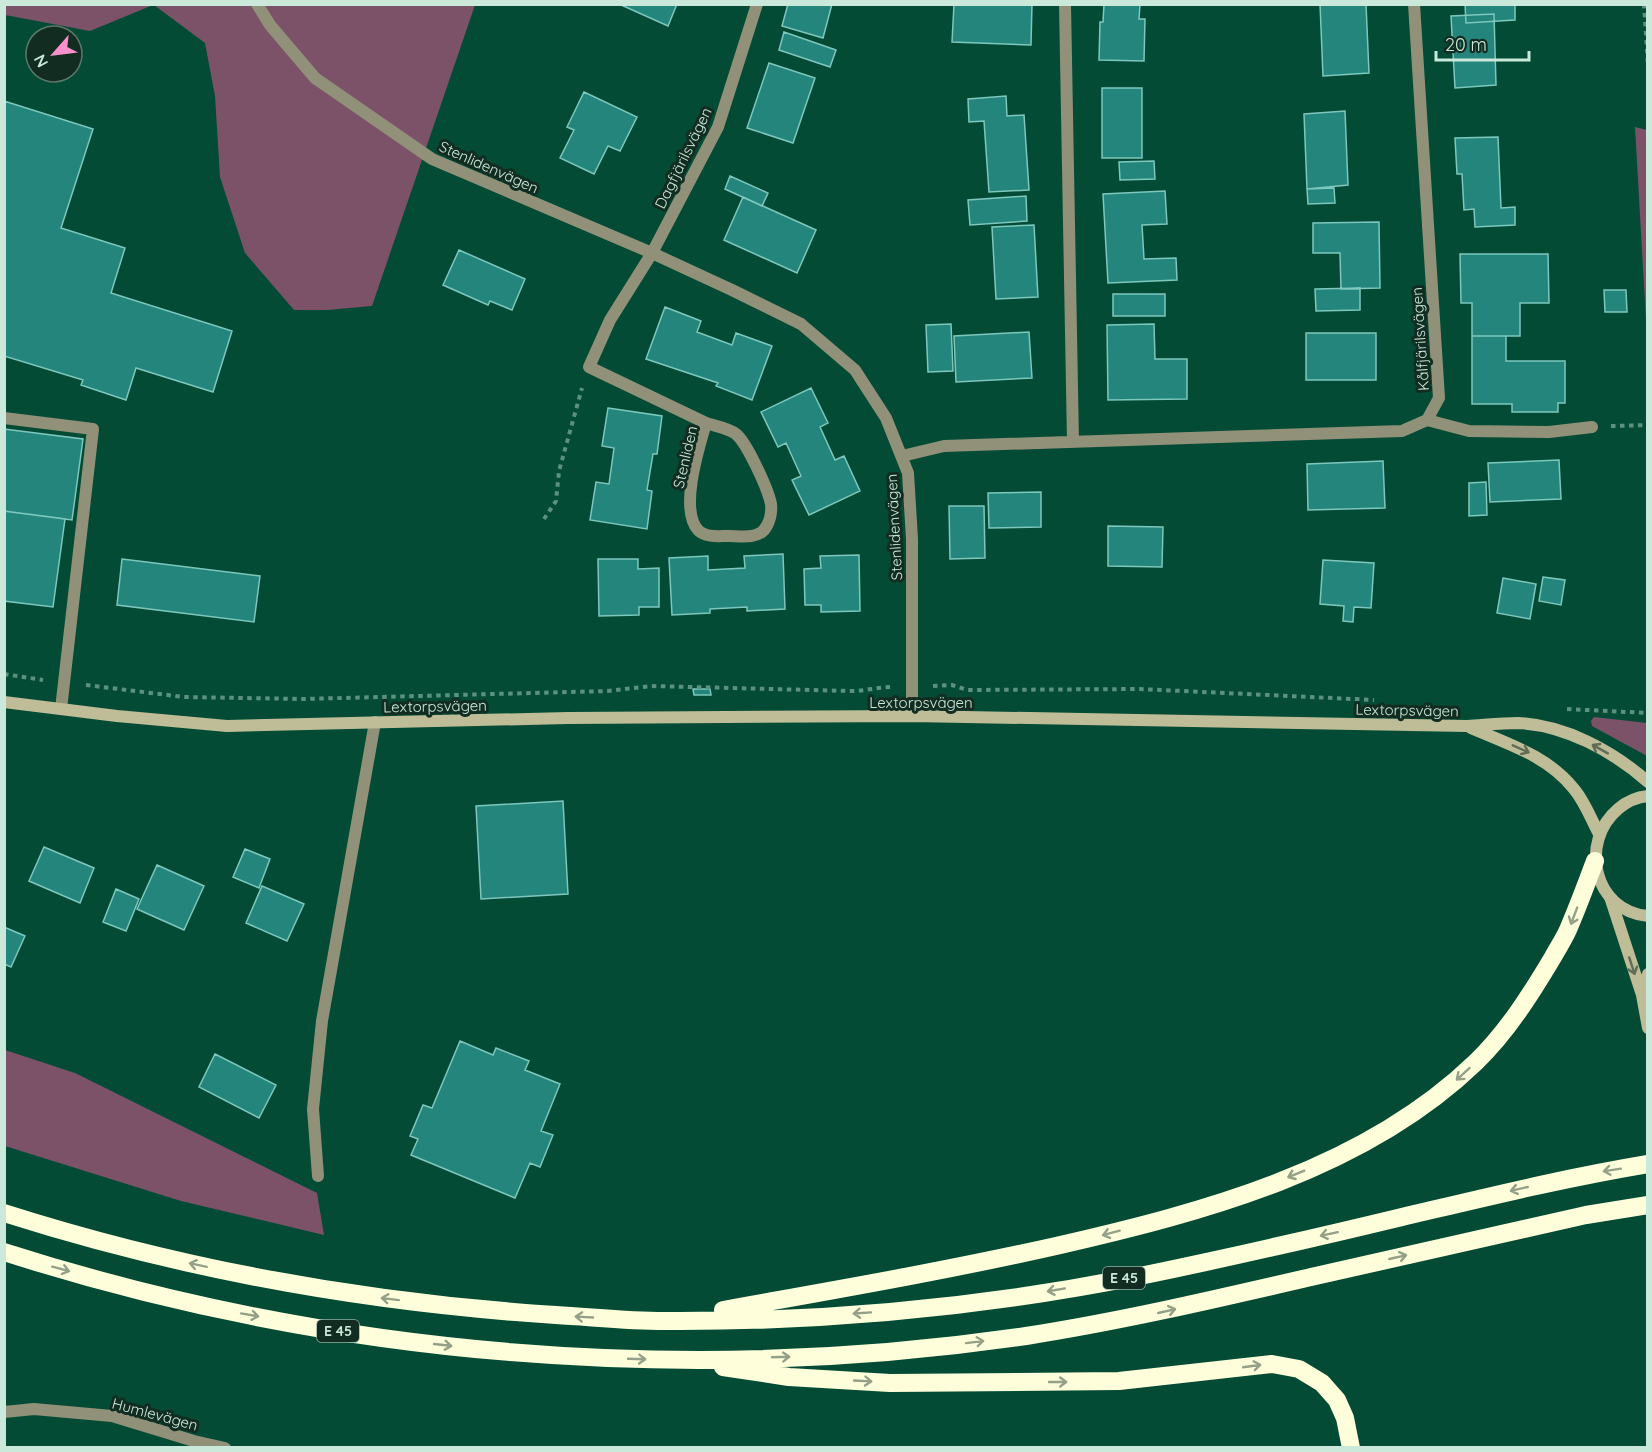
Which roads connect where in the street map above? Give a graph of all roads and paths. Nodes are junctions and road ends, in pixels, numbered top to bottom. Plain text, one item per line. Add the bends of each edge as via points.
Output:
1 (257, 4) edge
2 (757, 4) edge
3 (1065, 4) edge
4 (1414, 4) edge
5 (1644, 4) edge
6 (1647, 51) edge
7 (1647, 66) edge
8 (652, 253) junction
9 (589, 368) junction
10 (4, 418) edge
11 (1427, 420) junction
12 (706, 423) junction
13 (1647, 425) edge
14 (1592, 427) joint
15 (1073, 442) junction
16 (902, 456) junction
17 (544, 519) dead end
18 (4, 702) edge
19 (62, 709) junction
20 (912, 716) junction
21 (375, 722) junction
22 (1467, 726) junction
23 (1647, 782) edge
24 (1647, 796) edge
25 (1599, 834) junction
26 (1595, 861) junction
27 (1610, 896) junction
28 (1647, 916) edge
29 (1647, 974) edge
30 (1642, 995) junction
31 (1647, 1028) edge
32 (1647, 1164) edge
33 (318, 1176) dead end
34 (1647, 1205) edge
35 (4, 1213) edge
36 (4, 1252) edge
37 (663, 1321) junction
38 (680, 1360) junction
39 (4, 1412) edge
40 (225, 1448) edge
41 (1351, 1448) edge

1 - 8 street, Stenlidenvägen via 315,78 432,159
2 - 8 street, Dagfjärilsvägen via 718,127
3 - 15 street
4 - 11 street, Kålfjärilsvägen via 1439,398
5 - 6 path
6 - 7 path
8 - 9 street via 610,320
8 - 16 street, Stenlidenvägen via 801,324 855,370 886,418
9 - 12 street
9 - 17 path via 559,471 556,501
10 - 19 street via 93,429
11 - 14 street via 1469,431 1549,432
11 - 15 street via 1402,431
12 - 12 street, Stenliden via 735,433 749,452 771,503 771,514 761,532 752,536 711,536 699,531 692,519 696,460
13 - 14 path
15 - 16 street via 944,446
16 - 20 street, Stenlidenvägen via 909,473 912,539
18 - 19 street, Lextorpsvägen
19 - 21 street, Lextorpsvägen via 227,726
20 - 21 street, Lextorpsvägen
20 - 22 street, Lextorpsvägen
21 - 33 street, Lextorpsvägen via 322,1021 313,1109
23 -> 22 street, Lextorpsvägen via 1629,765 1592,744 1555,730 1519,723
22 -> 25 street, Lextorpsvägen via 1537,756 1559,773 1575,789
24 - 25 street via 1624,804 1609,817
25 - 26 street
26 - 27 street via 1599,880
26 -> 37 highway via 1570,927 1514,1019 1440,1095 1391,1128 1336,1157 1270,1185 1096,1237 968,1266
27 - 28 street via 1624,908
27 -> 30 street
29 - 30 street
30 - 31 street
32 -> 37 highway, E 45 via 1576,1176 1138,1276 1017,1297 814,1316
38 -> 34 highway, E 45 via 811,1356 1025,1336 1147,1315 1575,1217
37 -> 35 highway, E 45 via 469,1310 379,1298 195,1265
36 -> 38 highway, E 45 via 201,1307 338,1331 566,1357
38 -> 41 highway via 789,1377 890,1383 1119,1381 1272,1364 1299,1369 1322,1383 1337,1400
39 - 40 street, Humlevägen via 34,1409 112,1416

